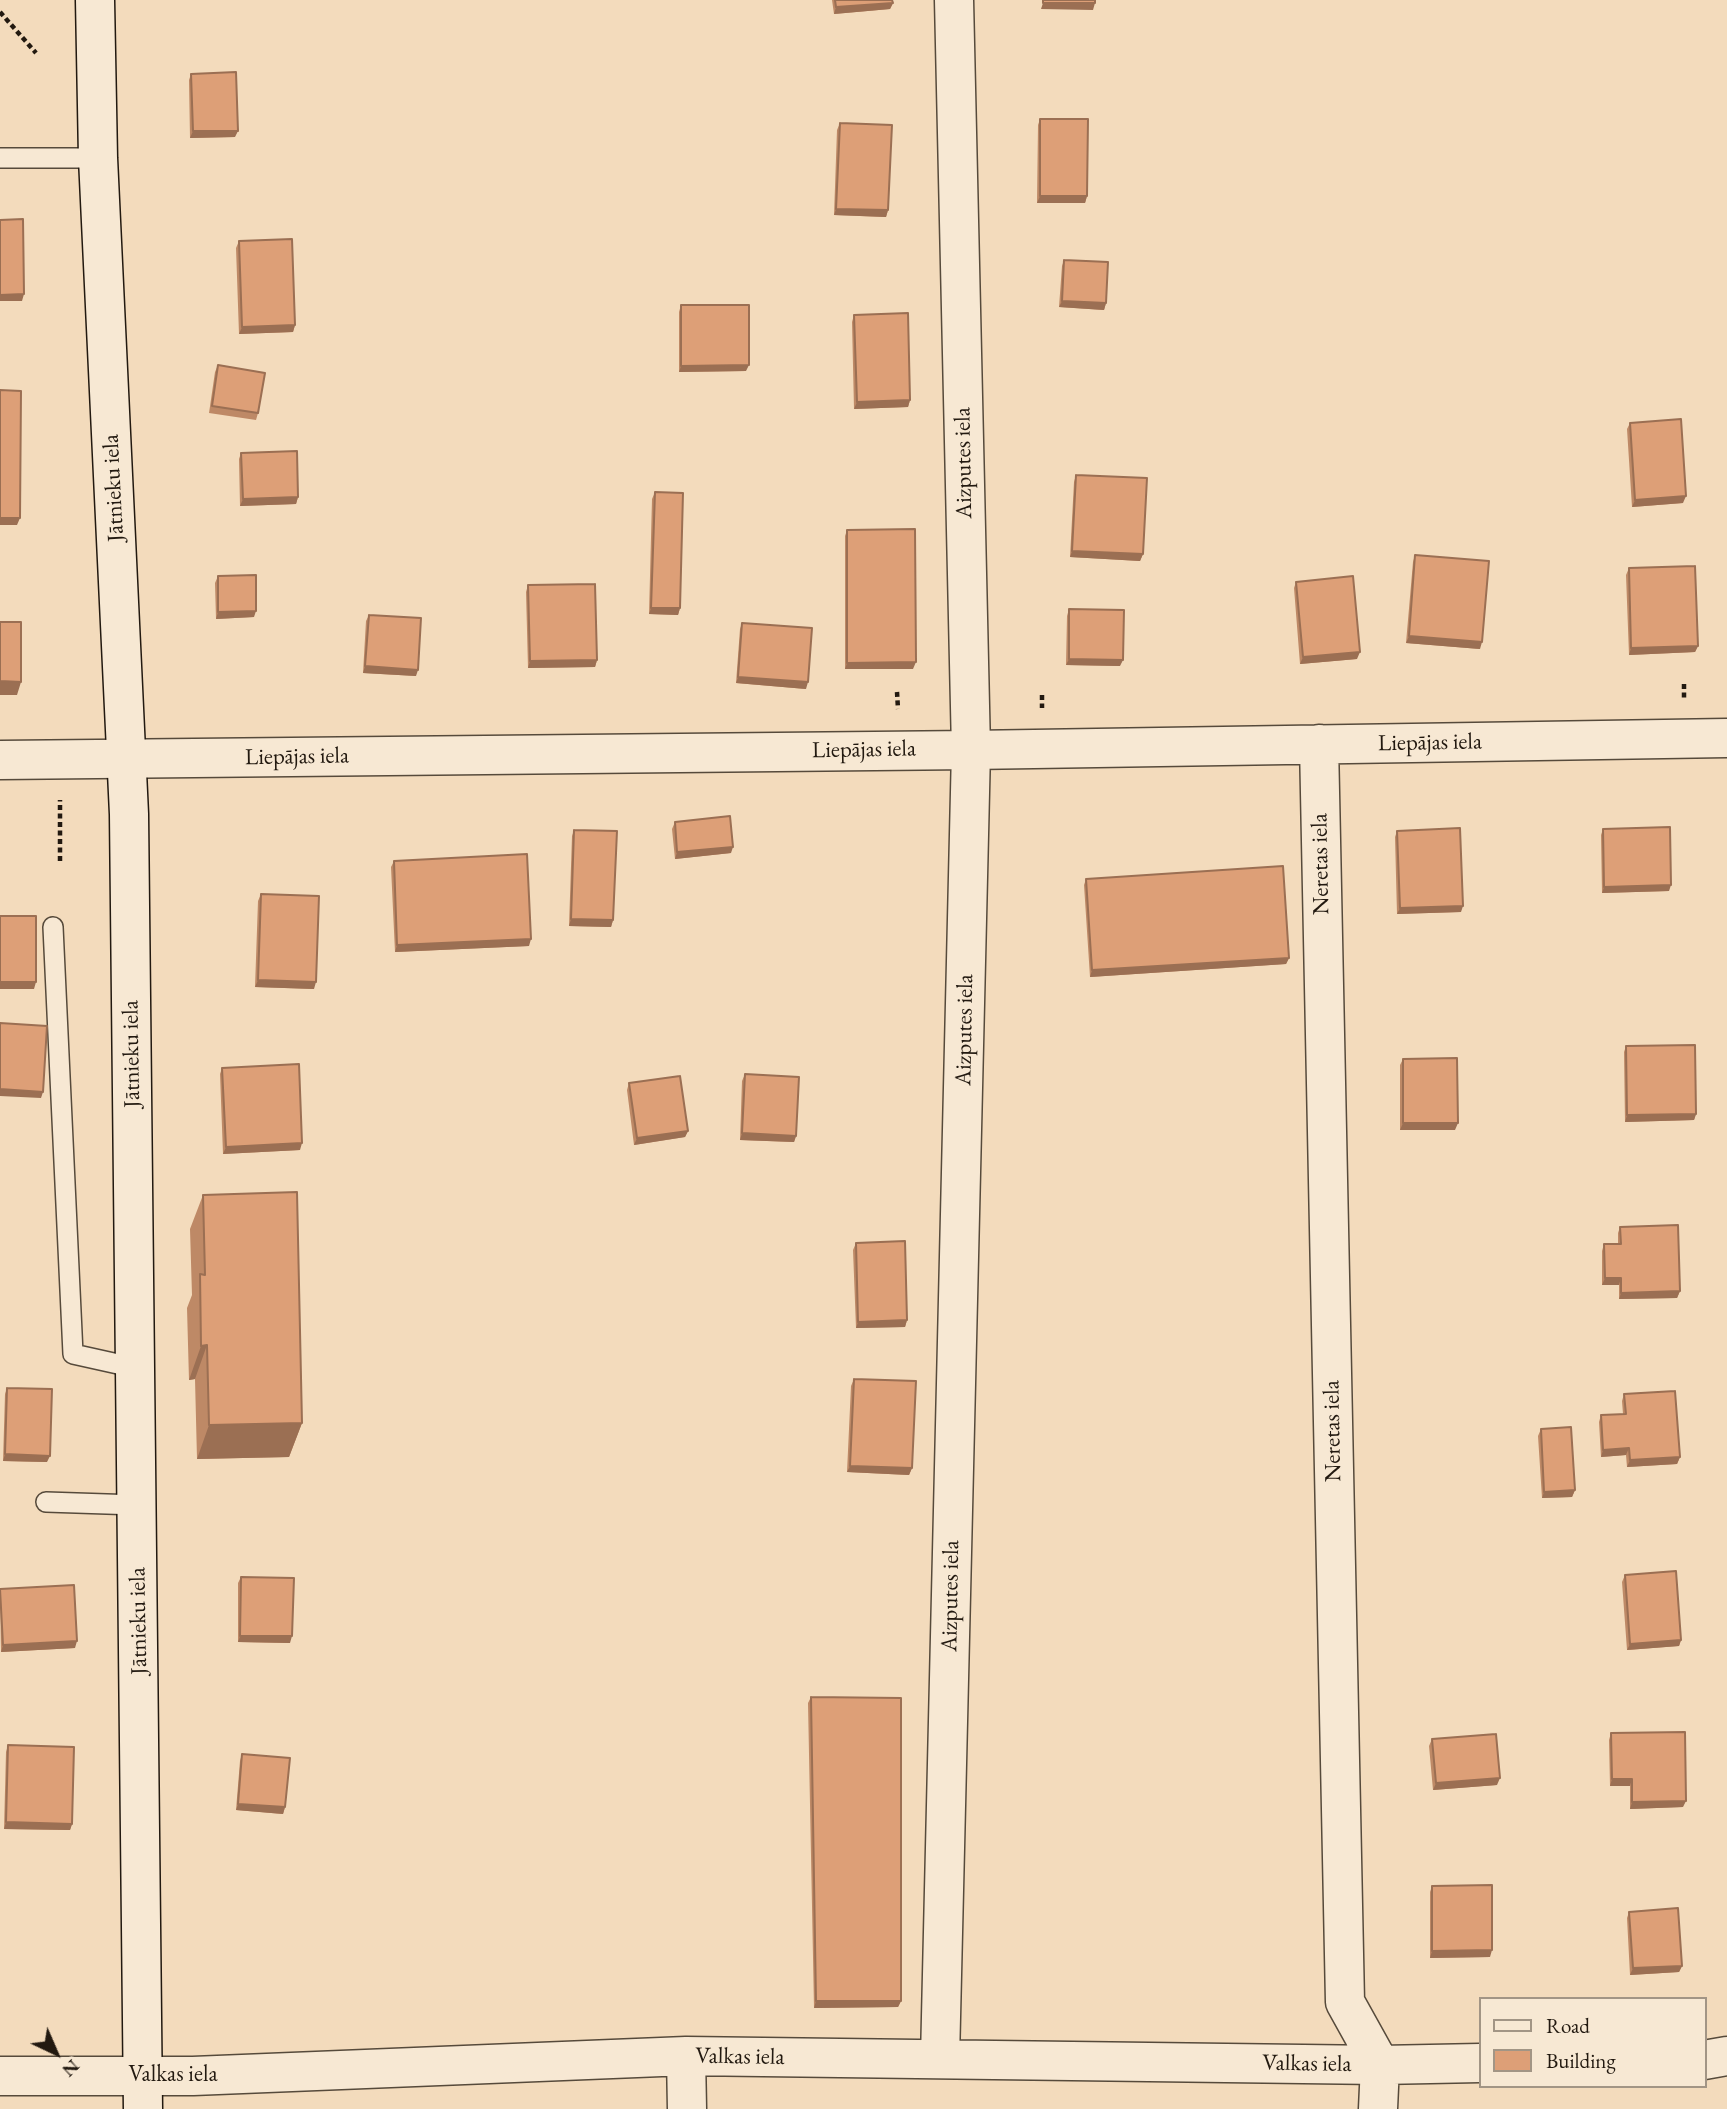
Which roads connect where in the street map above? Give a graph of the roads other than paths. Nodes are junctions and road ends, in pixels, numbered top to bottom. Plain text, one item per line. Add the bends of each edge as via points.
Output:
1 (95, 0) edge
2 (954, 0) edge
3 (0, 158) edge
4 (99, 158) junction
5 (1727, 738) edge
6 (1319, 744) junction
7 (971, 750) junction
8 (126, 759) junction
9 (0, 760) edge
10 (53, 927) dead end
11 (136, 1368) junction
12 (46, 1502) dead end
13 (137, 1505) junction
14 (686, 2056) junction
15 (1727, 2056) edge
16 (940, 2059) junction
17 (1706, 2060) edge
18 (1478, 2063) edge
19 (1380, 2065) junction
20 (0, 2076) edge
21 (143, 2092) edge
22 (687, 2109) edge
23 (1378, 2109) edge

1 - 4 street, Jātnieku iela
2 - 7 street, Aizputes iela
3 - 4 lane
4 - 8 street, Jātnieku iela
5 - 6 street, Liepājas iela
6 - 7 street, Liepājas iela
6 - 19 street, Neretas iela via 1345,2002
7 - 8 street, Liepājas iela
7 - 16 street, Aizputes iela
8 - 9 street, Liepājas iela
8 - 11 street, Jātnieku iela
10 - 11 lane via 73,1354
11 - 13 street, Jātnieku iela
12 - 13 lane
13 - 21 street, Jātnieku iela
14 - 16 street, Valkas iela
14 - 21 street, Valkas iela via 193,2076
14 - 22 street
15 - 17 street
16 - 19 street, Valkas iela
18 - 19 street, Valkas iela
19 - 23 street
20 - 21 street, Valkas iela

